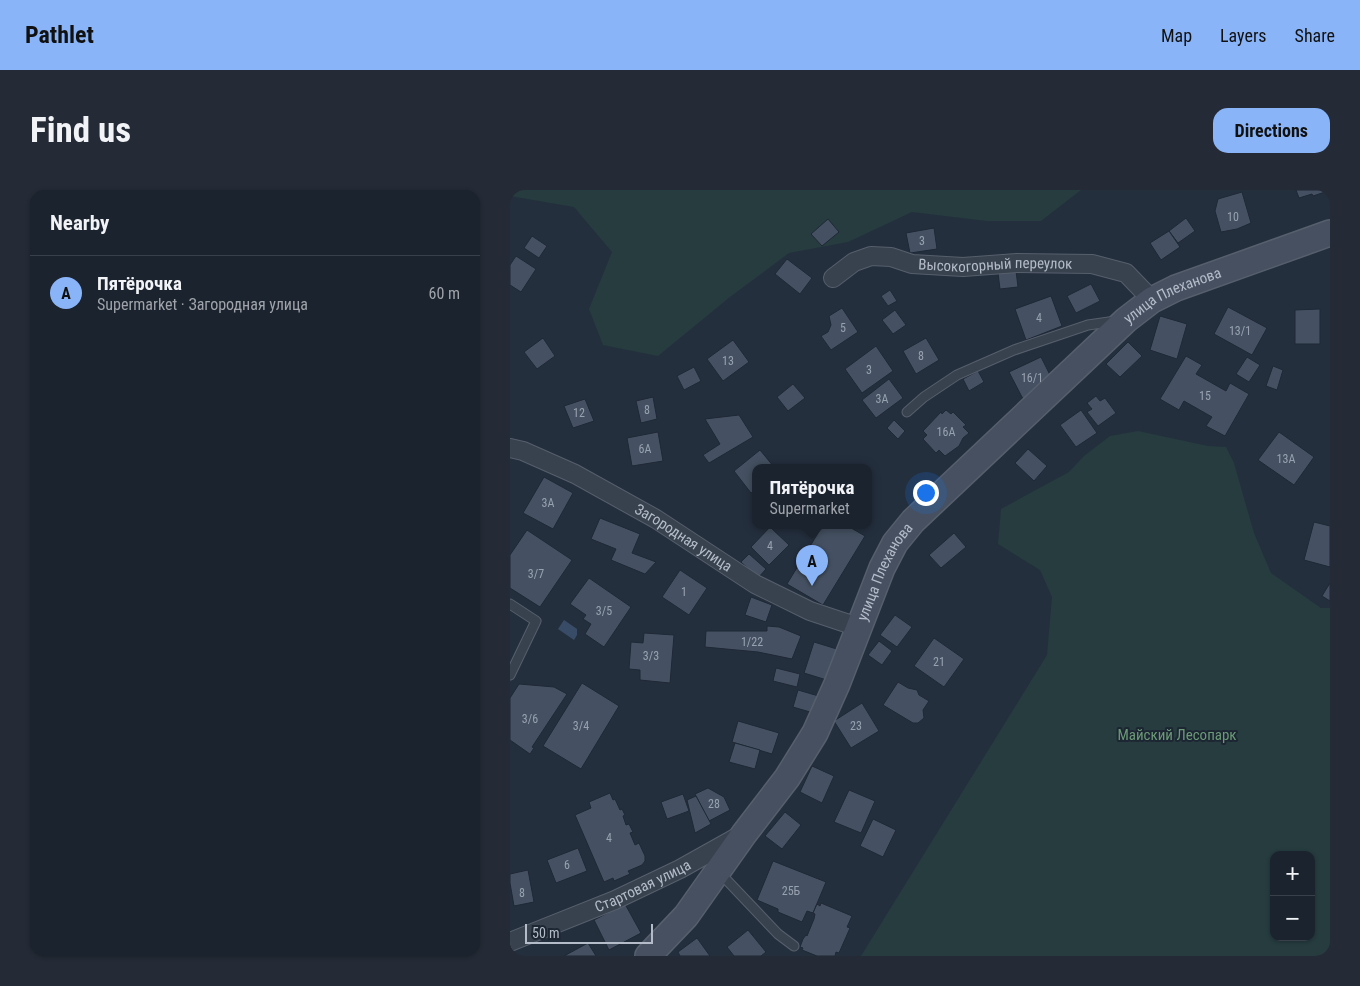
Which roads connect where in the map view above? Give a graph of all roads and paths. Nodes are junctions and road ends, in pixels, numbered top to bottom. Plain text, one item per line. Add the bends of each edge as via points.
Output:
1 (1330, 233) edge
2 (833, 278) dead end
3 (1152, 300) junction
4 (1126, 320) junction
5 (906, 412) dead end
6 (510, 448) edge
7 (510, 604) edge
8 (858, 627) junction
9 (510, 675) edge
10 (744, 834) junction
11 (718, 871) junction
12 (510, 942) edge
13 (794, 946) dead end
14 (648, 956) edge

1 - 3 street, улица Плеханова via 1176,288
2 - 3 street, Высокогорный переулок via 854,262 871,256 891,257 912,264 963,268 1018,263 1092,264 1126,272
3 - 4 street, улица Плеханова
4 - 5 lane via 1088,325 1014,350 957,375
4 - 8 street, улица Плеханова via 913,522 895,543
6 - 8 street, Загородная улица via 599,487 656,519 755,584 810,611
7 - 9 lane via 536,621
8 - 10 street, улица Плеханова via 815,733 787,778
10 - 11 street, улица Плеханова
10 - 12 street, Стартовая улица via 614,900
11 - 13 lane via 778,934
11 - 14 street, улица Плеханова via 686,916

